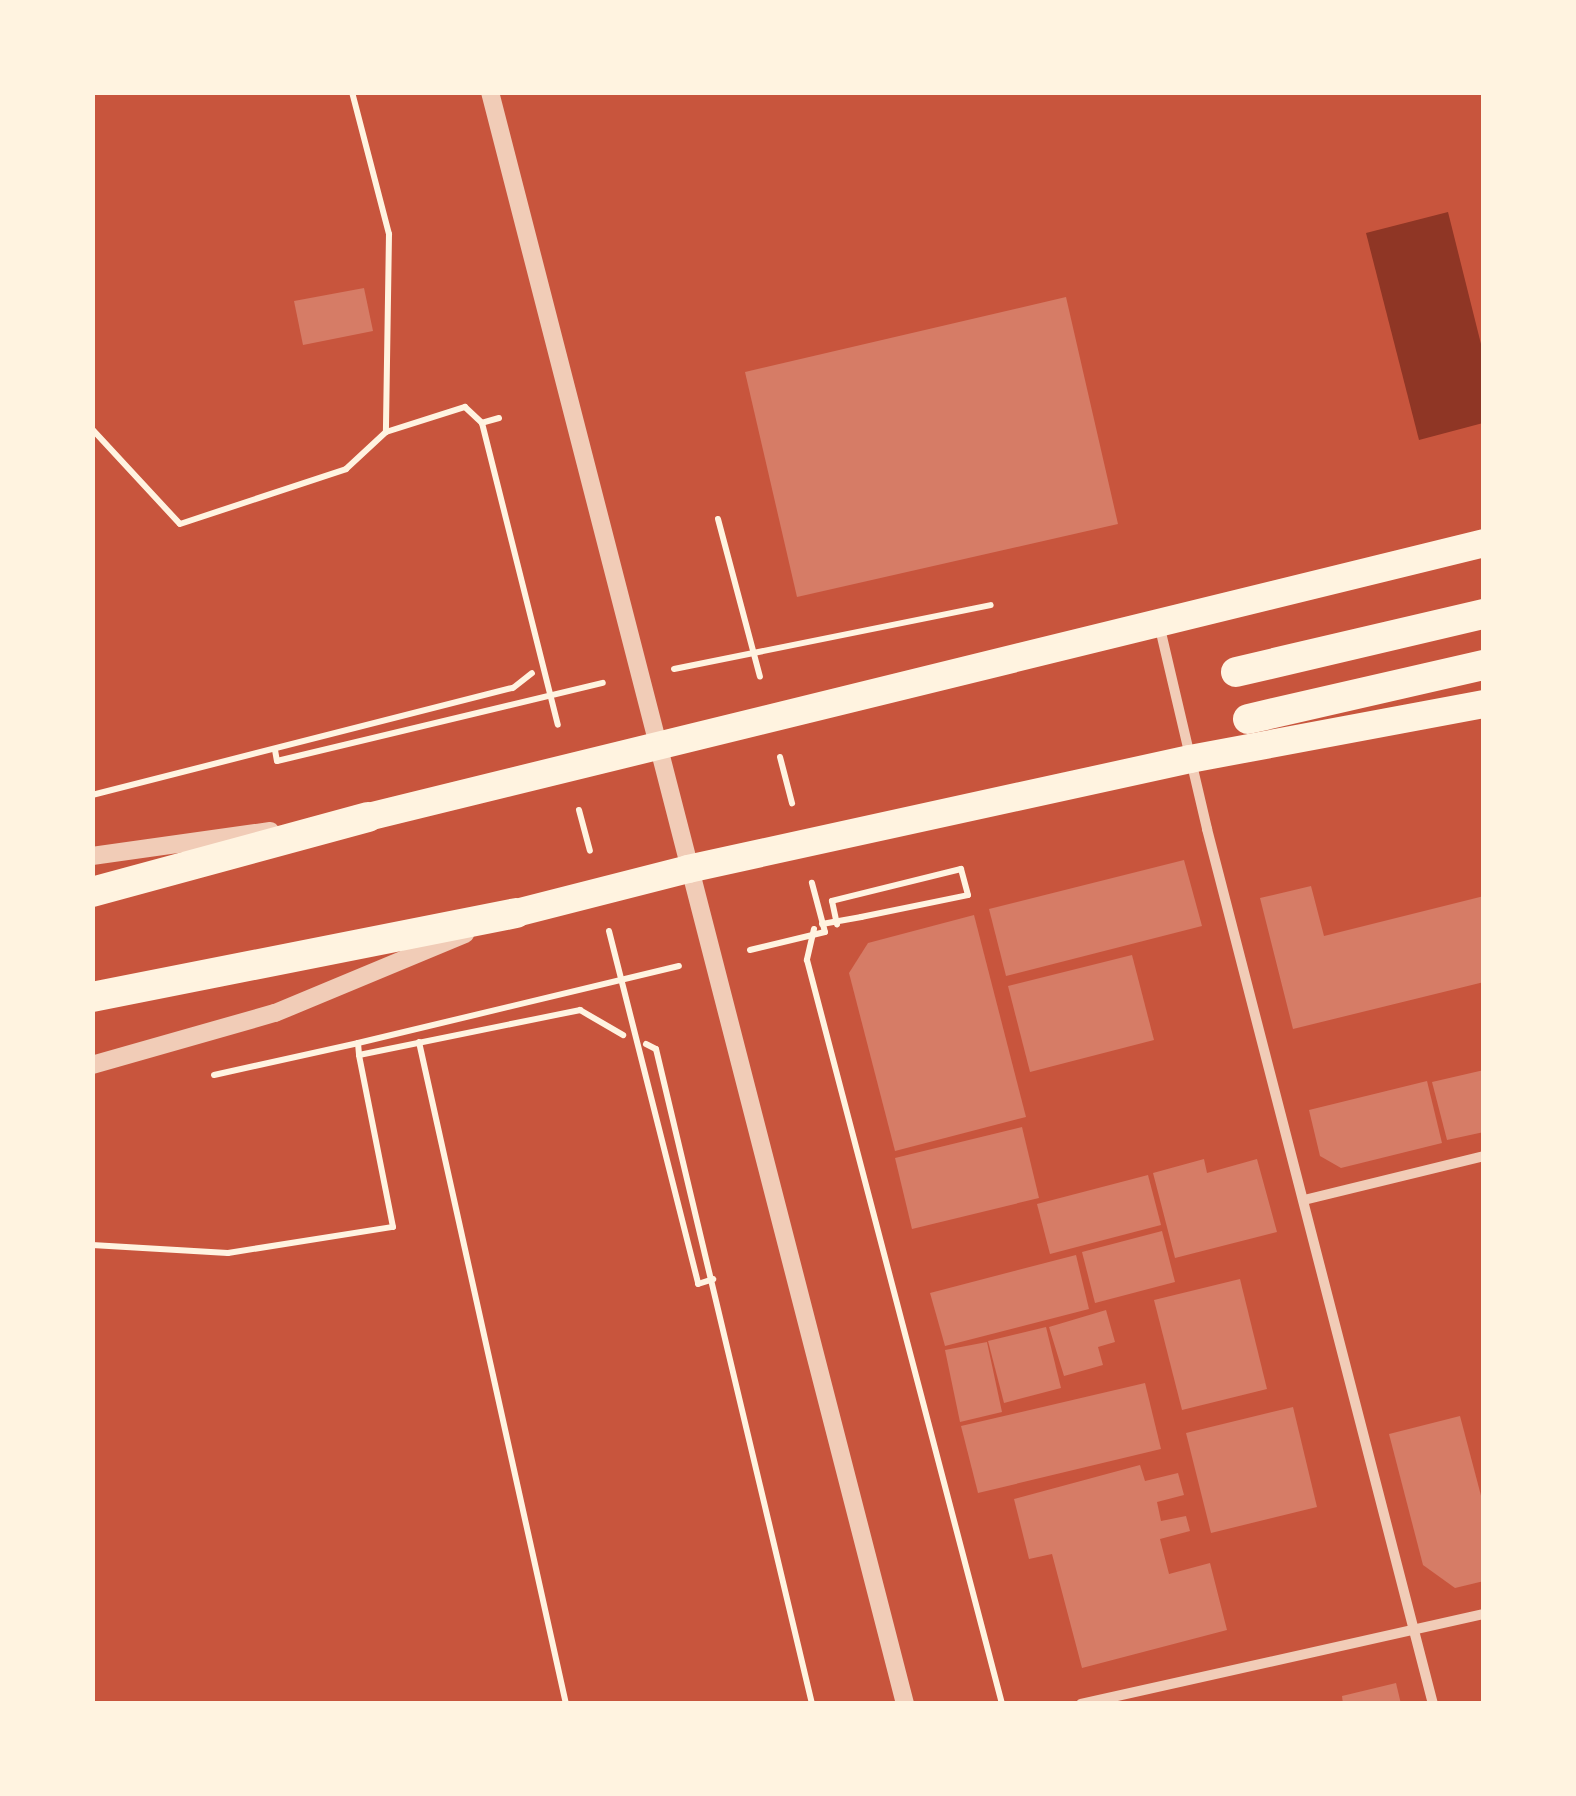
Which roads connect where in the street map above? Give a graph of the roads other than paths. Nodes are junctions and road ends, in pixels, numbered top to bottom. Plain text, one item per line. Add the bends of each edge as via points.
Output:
1 (490, 92) edge
2 (1484, 544) edge
3 (1484, 614) edge
4 (1158, 620) junction
5 (1484, 665) edge
6 (1236, 672) dead end
7 (1484, 704) edge
8 (1248, 719) dead end
9 (655, 745) junction
10 (1190, 759) junction
11 (368, 817) junction
12 (92, 856) edge
13 (688, 870) junction
14 (92, 892) edge
15 (516, 913) junction
16 (92, 997) edge
17 (92, 1064) edge
18 (1484, 1156) edge
19 (1304, 1200) junction
20 (1484, 1614) edge
21 (1414, 1630) junction
22 (905, 1704) edge
23 (1080, 1704) edge
24 (1433, 1704) edge

1 - 9 street
2 - 4 highway
3 - 6 highway
4 - 9 highway
4 - 10 street
5 - 8 highway
7 - 10 highway
9 - 11 highway
9 - 13 street
10 - 13 highway
10 - 19 street
11 - 12 street
11 - 14 highway
13 - 15 highway
13 - 22 street
15 - 16 highway
15 - 17 street via 276,1013
18 - 19 street
19 - 21 street
20 - 21 street
21 - 23 street
21 - 24 street

